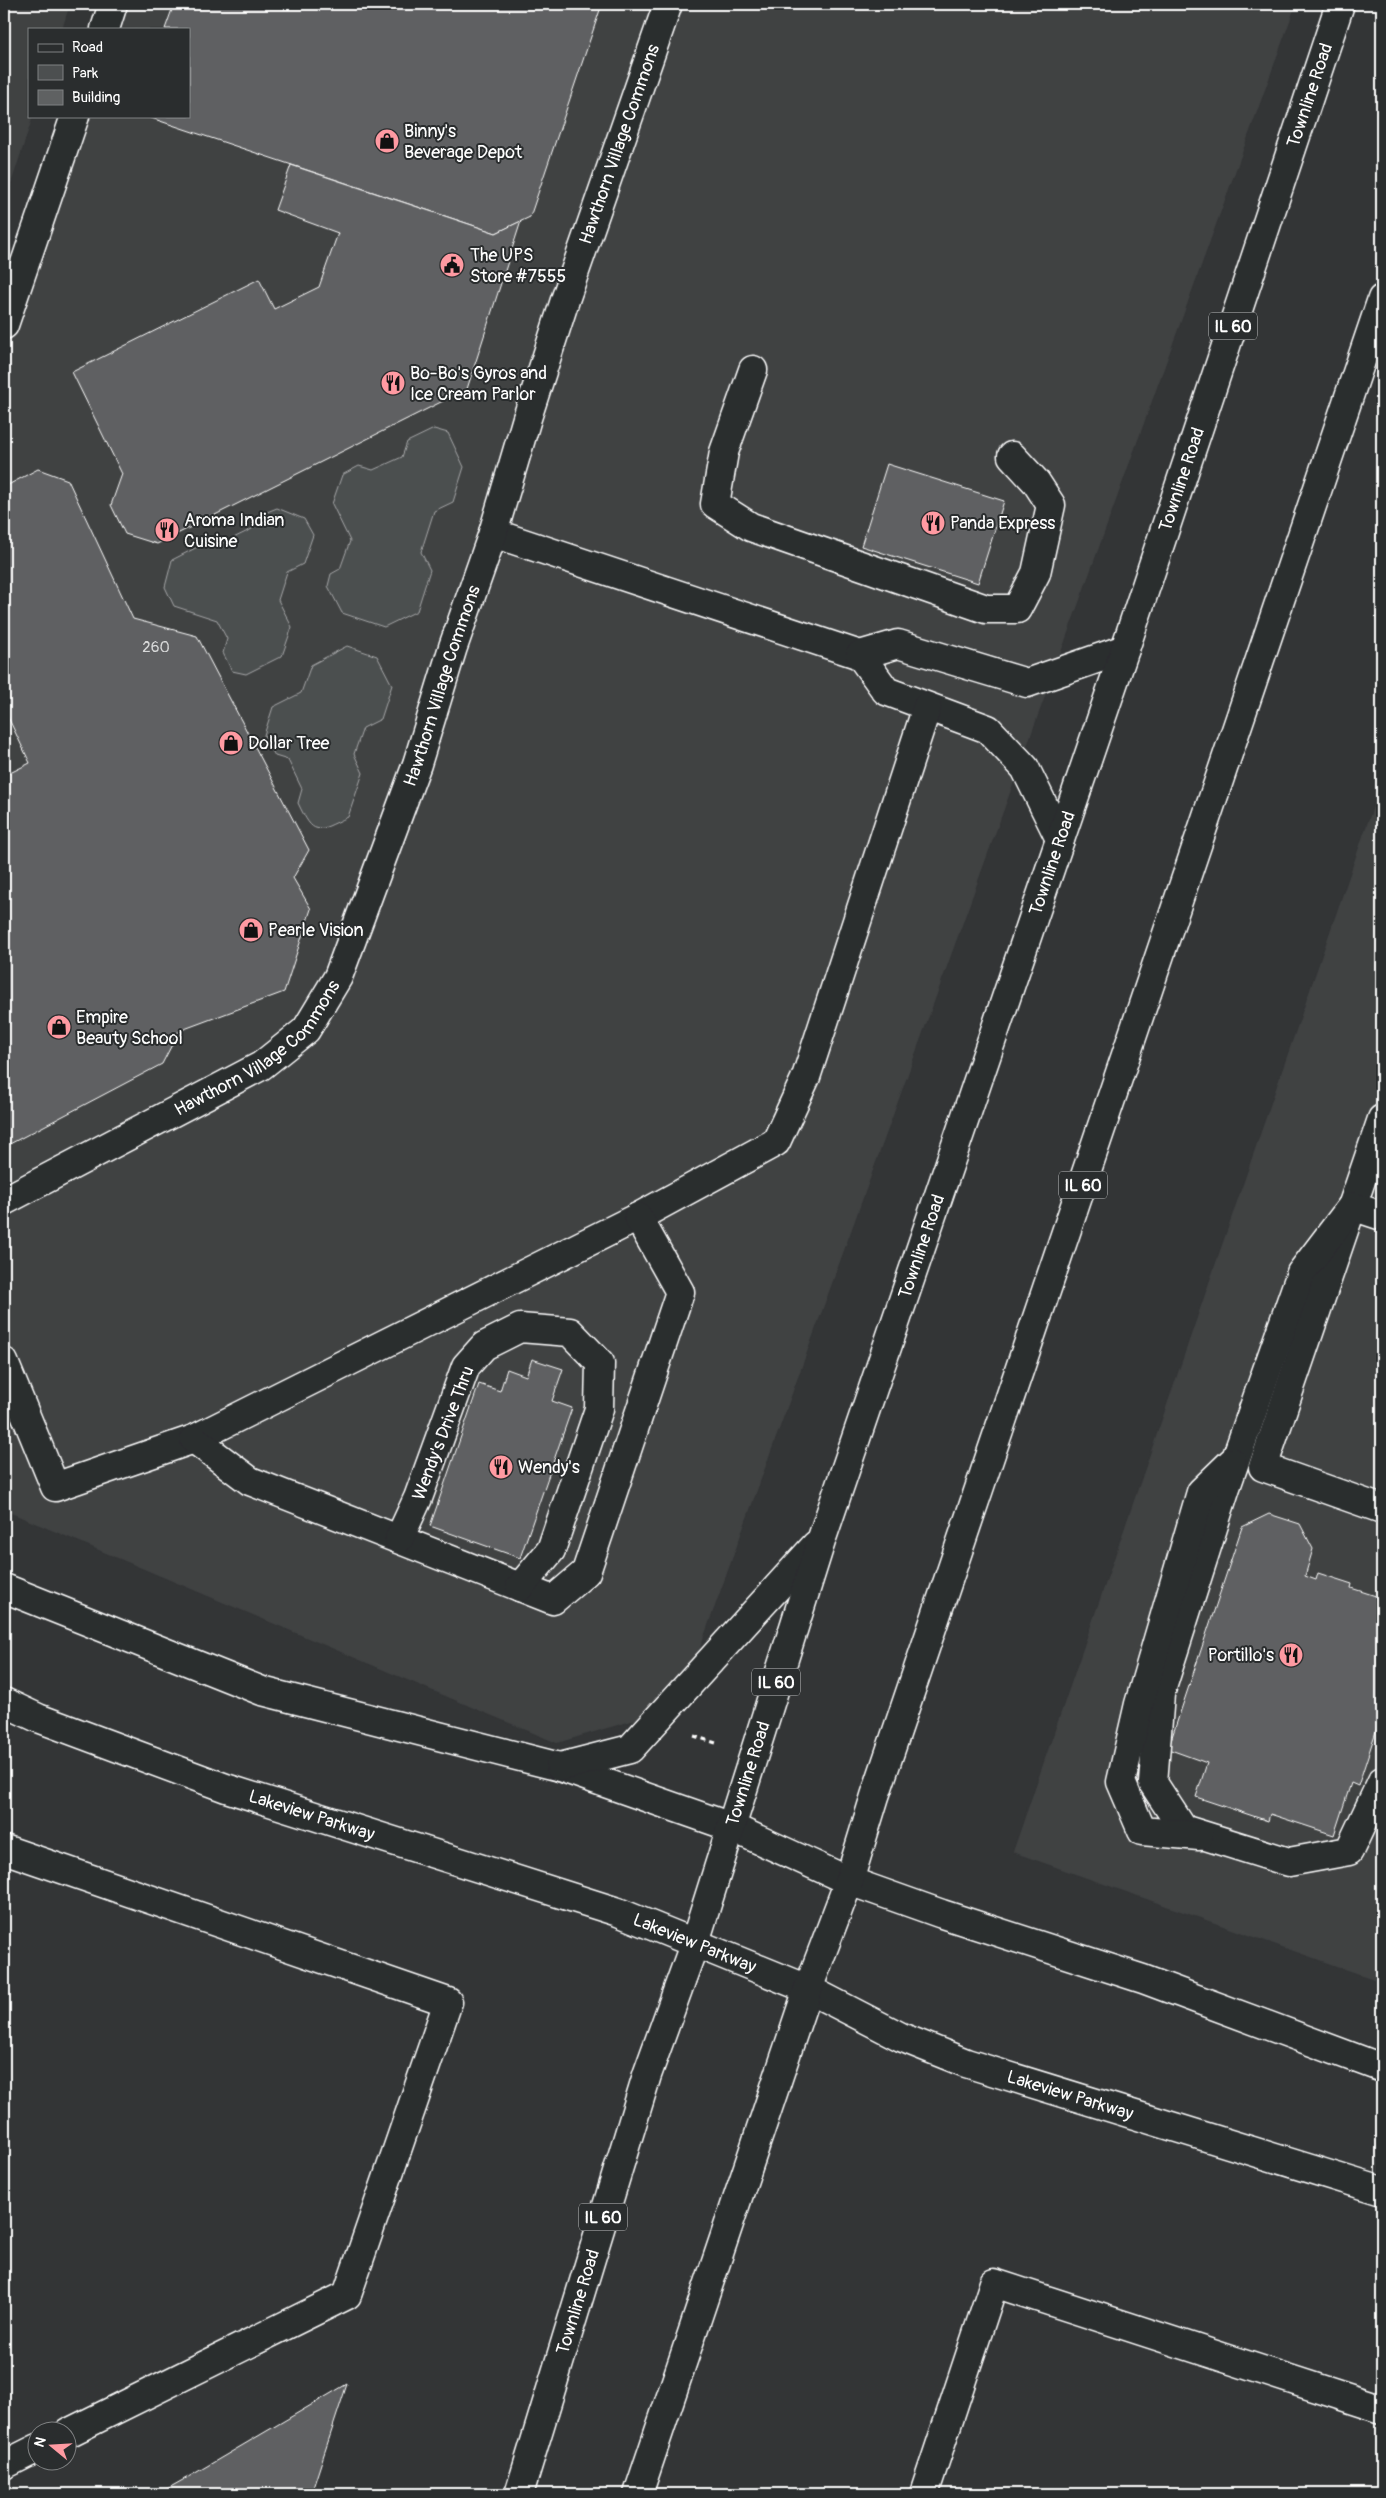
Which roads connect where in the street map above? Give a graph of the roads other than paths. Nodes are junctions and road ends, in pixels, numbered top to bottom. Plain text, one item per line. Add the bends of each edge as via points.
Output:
1 (113, 4) edge
2 (668, 4) edge
3 (1340, 4) edge
4 (105, 28) edge
5 (74, 118) edge
6 (1382, 299) edge
7 (4, 325) edge
8 (752, 370) dead end
9 (1012, 456) dead end
10 (493, 533) junction
11 (1126, 649) junction
12 (860, 655) junction
13 (927, 707) junction
14 (1060, 839) junction
15 (1382, 1119) edge
16 (4, 1201) edge
17 (1352, 1206) junction
18 (1382, 1216) edge
19 (638, 1217) junction
20 (4, 1362) edge
21 (194, 1439) junction
22 (1382, 1509) edge
23 (822, 1538) junction
24 (399, 1539) junction
25 (520, 1587) junction
26 (4, 1588) edge
27 (4, 1702) edge
28 (560, 1767) junction
29 (1379, 1796) edge
30 (731, 1827) junction
31 (4, 1849) edge
32 (849, 1881) junction
33 (695, 1942) junction
34 (808, 1989) junction
35 (1382, 2068) edge
36 (1382, 2191) edge
37 (1382, 2409) edge
38 (78, 2428) edge
39 (28, 2453) edge
40 (4, 2465) edge
41 (519, 2494) edge
42 (638, 2494) edge
43 (924, 2494) edge

1 - 4 main road
2 - 10 main road, Hawthorn Village Commons via 563,307
3 - 11 main road, Townline Road / IL 60
5 - 7 main road
6 - 32 main road, IL 60 via 878,1786
8 - 9 main road via 724,452 715,504 751,527 986,609 1017,609 1036,573 1051,505 1036,482
10 - 12 main road
10 - 16 main road, Hawthorn Village Commons via 417,764 338,977 306,1030 261,1066
11 - 12 main road via 1027,683 898,644
11 - 14 main road, Townline Road / IL 60
12 - 13 main road via 886,691
13 - 14 main road via 988,729 1025,768
13 - 19 main road via 806,1077 776,1142
14 - 23 main road, Townline Road / IL 60
15 - 17 main road
17 - 18 main road
17 - 22 main road via 1263,1467
17 - 29 main road via 1300,1273 1160,1694 1153,1783 1183,1829 1289,1862 1349,1851
19 - 21 main road
19 - 25 main road via 680,1292 586,1572 553,1600
20 - 21 main road via 55,1487
21 - 24 main road via 250,1481
23 - 28 main road via 630,1748
23 - 30 main road, Townline Road / IL 60
24 - 25 main road
24 - 25 main road, Wendy's Drive Thru via 418,1498 466,1366 484,1346 520,1328 570,1332 600,1363 599,1409 551,1550
26 - 28 main road via 262,1691
27 - 33 main road, Lakeview Parkway via 38,1718 226,1788 618,1912
28 - 30 main road
30 - 32 main road
30 - 33 main road, Townline Road / IL 60
31 - 38 main road via 448,2002 348,2295
32 - 34 main road, IL 60
32 - 35 main road via 1143,1979
33 - 34 main road, Lakeview Parkway
33 - 41 main road, Townline Road / IL 60 via 647,2075
34 - 36 main road, Lakeview Parkway via 901,2037 966,2063
34 - 42 main road, IL 60
37 - 43 main road via 994,2283
39 - 40 main road

